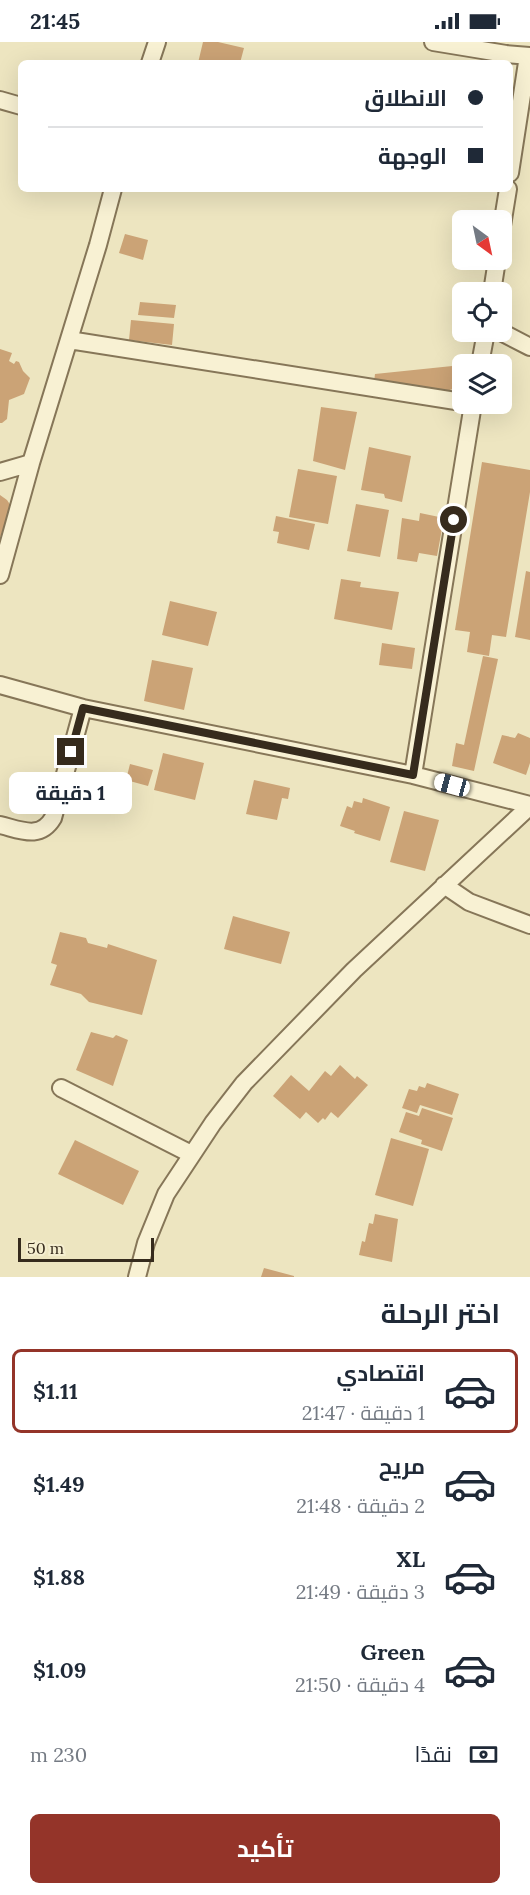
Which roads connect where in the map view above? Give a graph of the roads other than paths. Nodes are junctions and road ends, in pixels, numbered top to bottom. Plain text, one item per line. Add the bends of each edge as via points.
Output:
1 (157, 42) edge
2 (434, 42) edge
3 (506, 48) edge
4 (529, 56) edge
5 (151, 60) edge
6 (0, 100) edge
7 (18, 105) edge
8 (513, 155) edge
9 (112, 192) edge
10 (508, 192) edge
11 (505, 210) edge
12 (512, 337) edge
13 (69, 340) junction
14 (530, 346) edge
15 (452, 400) edge
16 (470, 414) edge
17 (31, 463) junction
18 (0, 472) edge
19 (0, 575) edge
20 (0, 685) edge
21 (83, 708) junction
22 (413, 775) junction
23 (530, 805) edge
24 (0, 825) edge
25 (444, 885) junction
26 (530, 925) edge
27 (61, 1088) dead end
28 (191, 1154) junction
29 (137, 1277) edge

1 - 5 street
2 - 3 street
3 - 4 street
4 - 8 street
6 - 7 street
9 - 13 street
10 - 11 street
12 - 14 street
13 - 15 street
13 - 17 street
16 - 22 street
17 - 18 street
17 - 19 street
20 - 21 street
21 - 22 street
21 - 24 street via 49,826 34,833
22 - 23 street
23 - 25 street
25 - 26 street via 469,902
25 - 28 street via 244,1083
27 - 28 street
28 - 29 street via 166,1194

